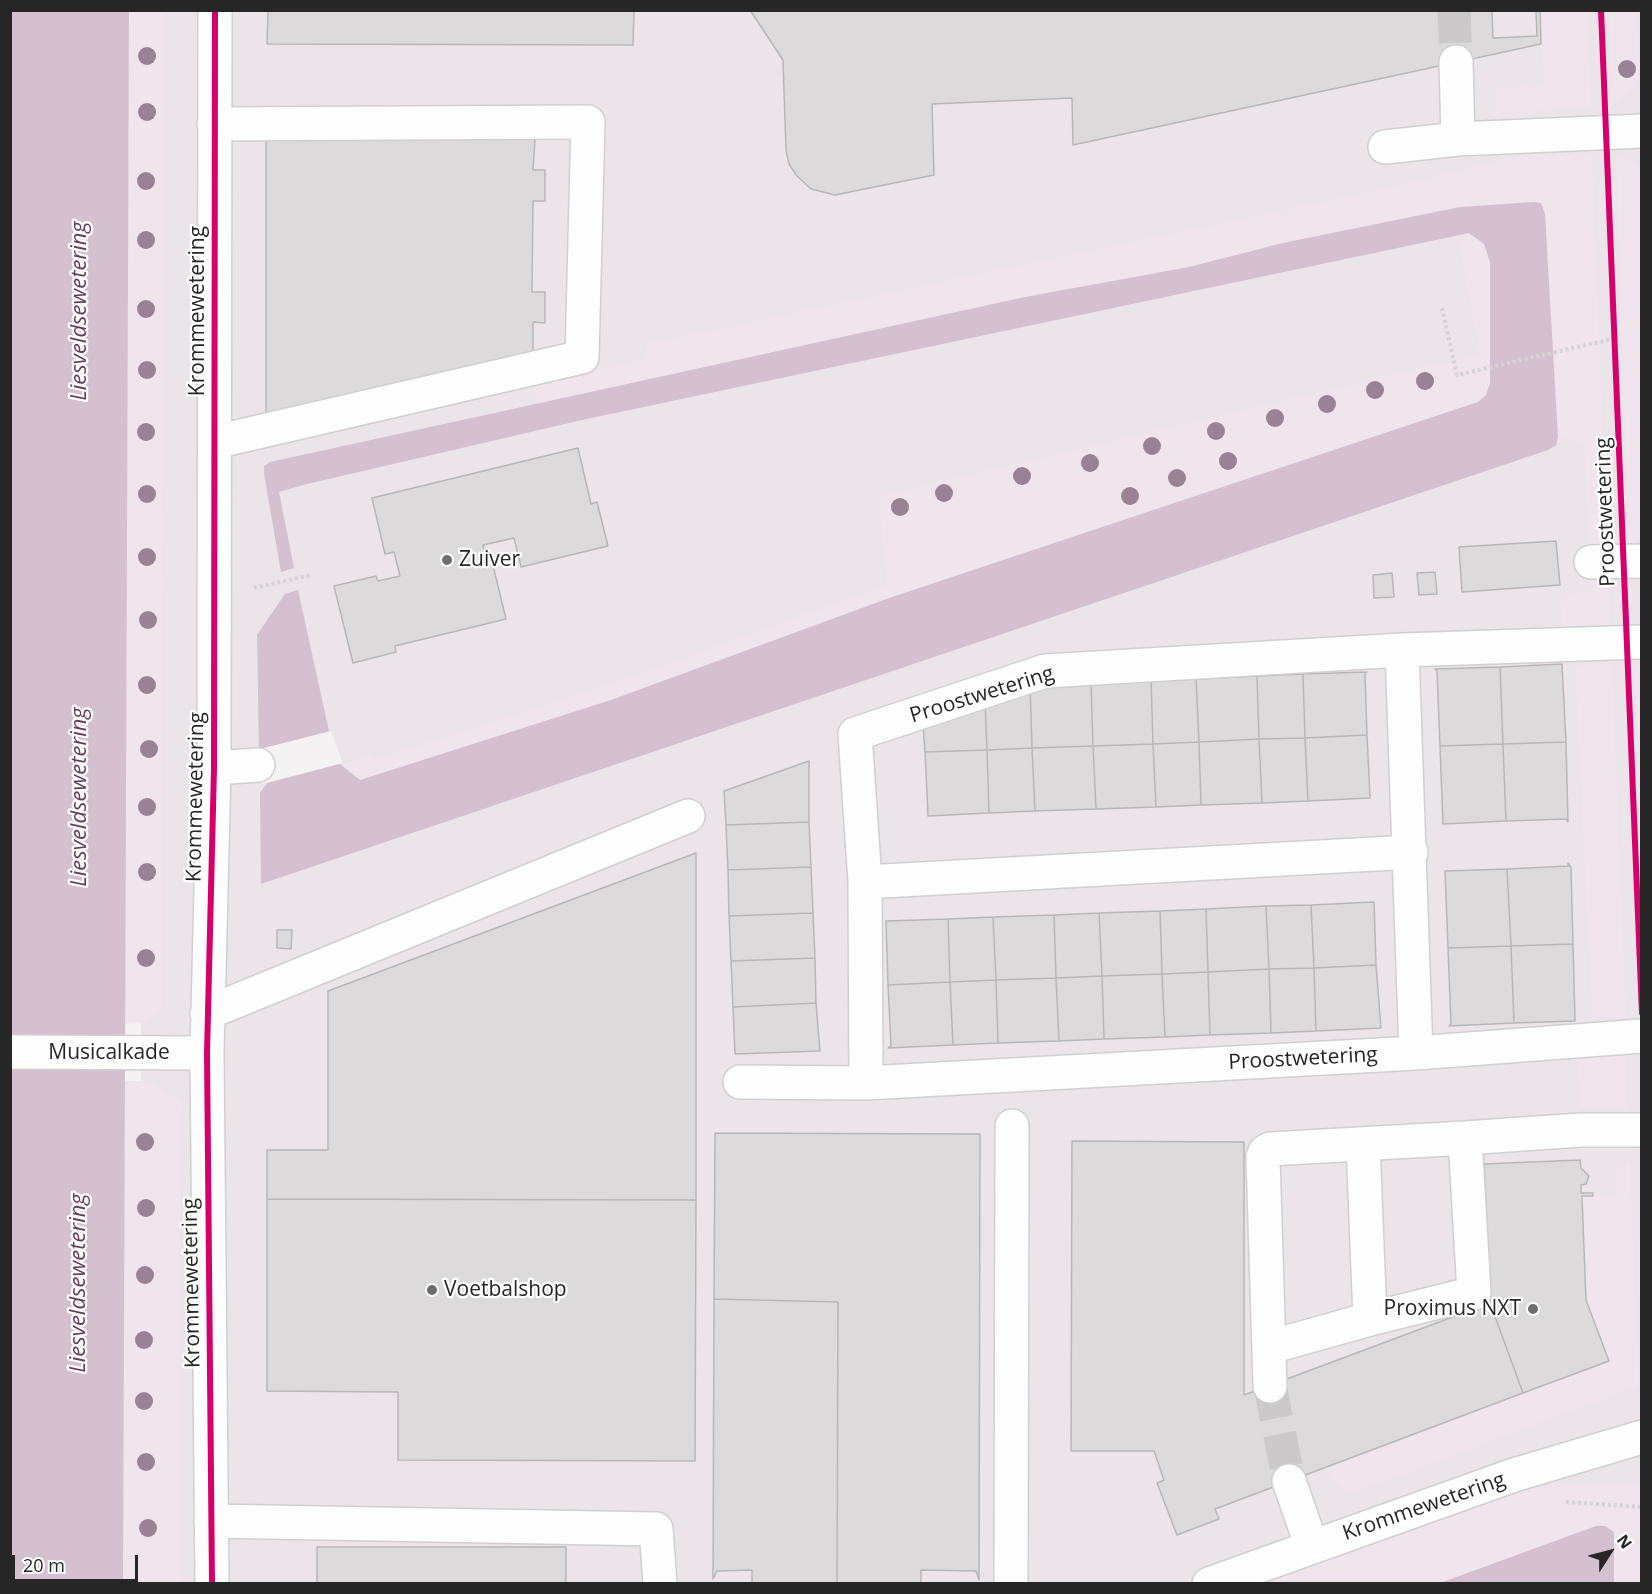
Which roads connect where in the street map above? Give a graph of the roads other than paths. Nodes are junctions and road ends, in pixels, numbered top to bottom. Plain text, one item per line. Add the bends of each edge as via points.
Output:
1 (215, 10) edge
2 (1456, 62) tunnel mouth
3 (214, 124) junction
4 (1641, 131) edge
5 (1458, 139) junction
6 (1385, 147) dead end
7 (214, 442) junction
8 (1641, 561) edge
9 (1591, 562) dead end
10 (1641, 642) edge
11 (1402, 650) junction
12 (258, 765) dead end
13 (214, 768) junction
14 (688, 816) dead end
15 (1411, 852) junction
16 (866, 882) junction
17 (207, 1013) junction
18 (1641, 1036) edge
19 (10, 1052) edge
20 (207, 1053) junction
21 (1416, 1053) junction
22 (740, 1082) dead end
23 (866, 1083) junction
24 (1012, 1126) dead end
25 (1641, 1130) edge
26 (1465, 1138) junction
27 (1363, 1144) junction
28 (1370, 1320) junction
29 (1270, 1347) junction
30 (1270, 1386) tunnel mouth
31 (1641, 1437) edge
32 (1289, 1481) tunnel mouth
33 (211, 1521) junction
34 (1312, 1547) junction
35 (212, 1584) edge
36 (660, 1584) edge
37 (1011, 1584) edge
38 (1209, 1584) edge

1 - 3 street, Krommewetering
2 - 5 street
3 - 7 street, Krommewetering
3 - 7 street via 588,122 582,357
4 - 5 street
5 - 6 street
7 - 13 street, Krommewetering
8 - 9 street
10 - 11 street, Proostwetering
11 - 15 street
11 - 16 street, Proostwetering via 1045,671 855,734
12 - 13 street
13 - 17 street, Krommewetering
14 - 17 street
15 - 16 street
15 - 21 street
16 - 23 street, Proostwetering
17 - 20 street, Krommewetering
18 - 21 street, Proostwetering
19 - 20 street, Musicalkade
20 - 33 street, Krommewetering
21 - 23 street, Proostwetering
22 - 23 street, Proostwetering
24 - 37 street
25 - 26 street
26 - 27 street
26 - 28 street via 1474,1293
27 - 28 street
27 - 29 street via 1265,1152
28 - 29 street
29 - 30 street
31 - 34 street, Krommewetering via 1514,1475
32 - 34 street
33 - 35 street, Krommewetering
33 - 36 street via 656,1529
34 - 38 street, Krommewetering

